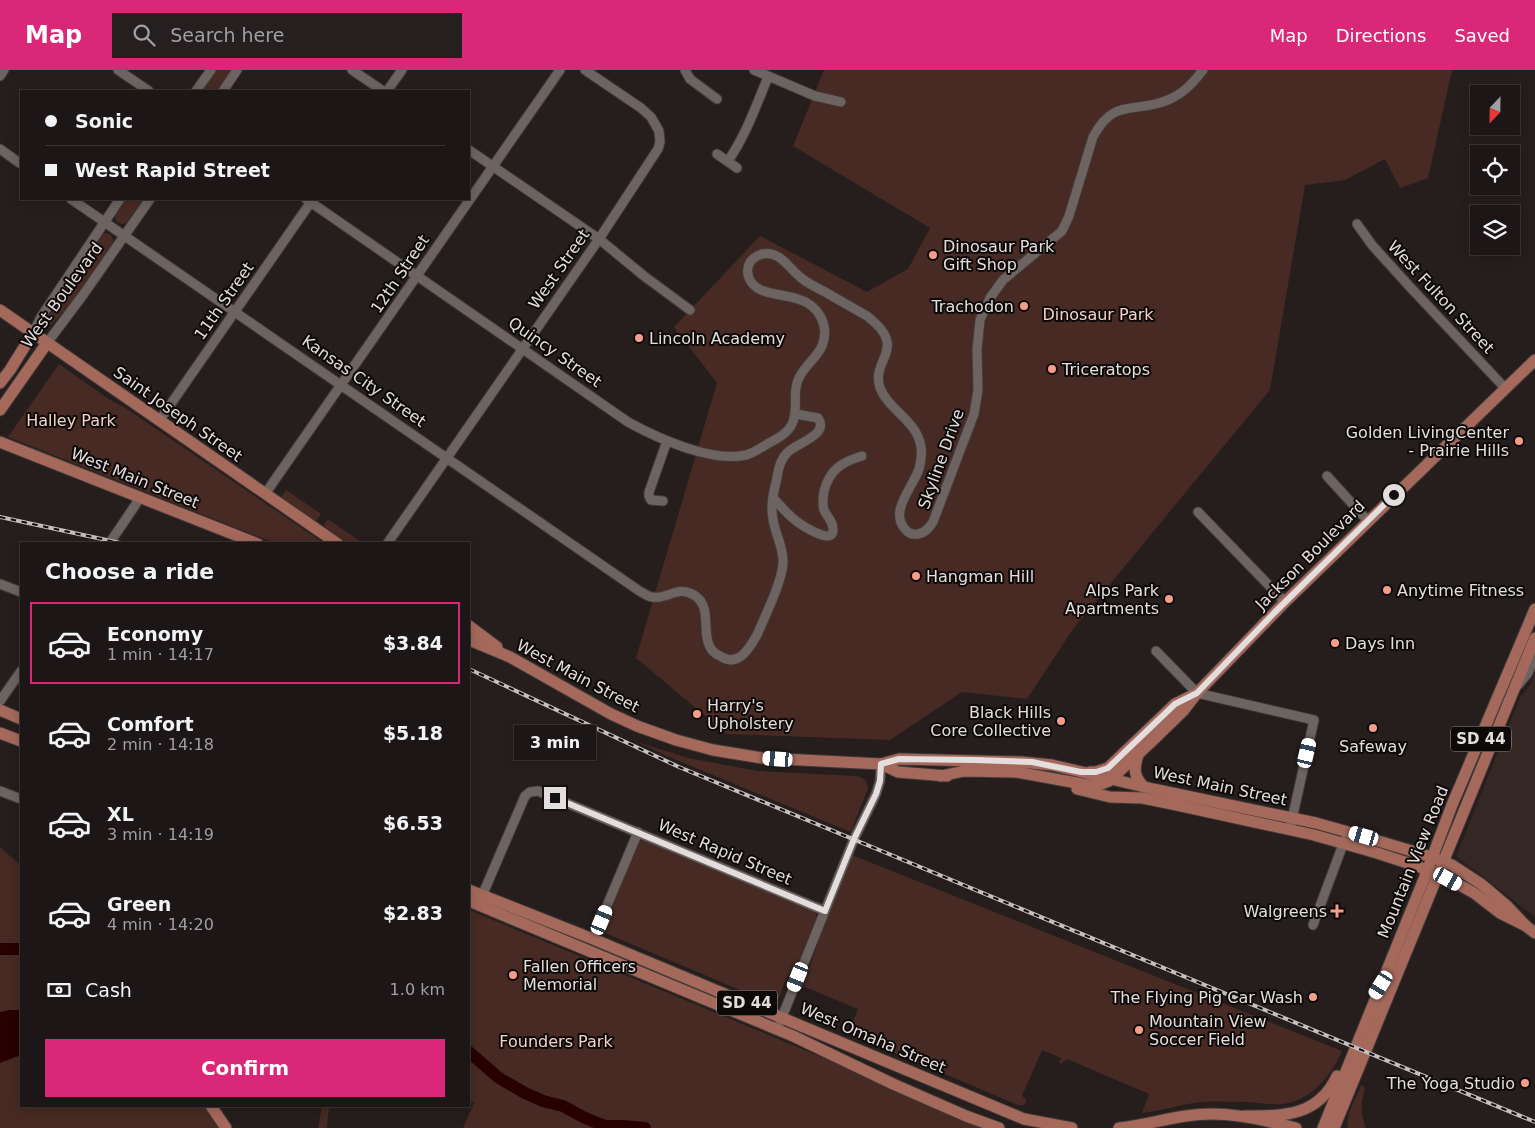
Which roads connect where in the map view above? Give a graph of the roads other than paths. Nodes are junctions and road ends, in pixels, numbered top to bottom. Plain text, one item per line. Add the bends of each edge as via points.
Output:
1 (4, 70) edge
2 (118, 70) edge
3 (211, 70) edge
4 (238, 70) edge
5 (352, 70) edge
6 (402, 70) edge
7 (560, 70) edge
8 (585, 70) edge
9 (685, 70) edge
10 (754, 70) edge
11 (1203, 70) edge
12 (0, 76) edge
13 (768, 76) junction
14 (148, 90) edge
15 (197, 90) edge
16 (224, 90) edge
17 (382, 90) edge
18 (388, 90) edge
19 (717, 99) dead end
20 (840, 102) dead end
21 (0, 149) edge
22 (470, 151) edge
23 (717, 154) dead end
24 (728, 161) junction
25 (20, 163) edge
26 (492, 166) junction
27 (737, 168) dead end
28 (470, 198) edge
29 (72, 200) edge
30 (119, 200) edge
31 (149, 200) edge
32 (310, 200) edge
33 (469, 200) edge
34 (104, 222) junction
35 (1357, 224) dead end
36 (125, 236) junction
37 (599, 239) junction
38 (417, 276) junction
39 (0, 310) edge
40 (690, 310) dead end
41 (235, 311) junction
42 (32, 333) junction
43 (48, 343) junction
44 (523, 348) junction
45 (1535, 360) edge
46 (0, 383) edge
47 (342, 384) junction
48 (1505, 388) junction
49 (0, 410) edge
50 (796, 414) junction
51 (159, 421) junction
52 (666, 441) junction
53 (0, 442) edge
54 (862, 456) dead end
55 (448, 458) junction
56 (1327, 476) dead end
57 (265, 494) junction
58 (139, 497) junction
59 (773, 498) junction
60 (663, 501) dead end
61 (1198, 512) dead end
62 (1368, 521) junction
63 (110, 542) edge
64 (253, 542) edge
65 (335, 542) edge
66 (389, 542) edge
67 (0, 584) edge
68 (20, 592) edge
69 (1286, 602) junction
70 (1535, 608) edge
71 (470, 627) edge
72 (1535, 638) edge
73 (470, 640) edge
74 (1156, 651) dead end
75 (1535, 656) edge
76 (510, 657) junction
77 (20, 672) edge
78 (1513, 691) junction
79 (1197, 693) junction
80 (0, 702) edge
81 (0, 710) edge
82 (20, 719) edge
83 (1157, 722) junction
84 (0, 733) edge
85 (20, 741) edge
86 (1139, 754) junction
87 (881, 764) junction
88 (1081, 772) junction
89 (941, 776) junction
90 (1114, 778) junction
91 (1144, 787) junction
92 (0, 791) edge
93 (1132, 798) junction
94 (20, 799) edge
95 (1291, 824) junction
96 (638, 832) junction
97 (1346, 837) junction
98 (1432, 857) junction
99 (1444, 862) junction
100 (1427, 870) junction
101 (1438, 875) junction
102 (470, 890) edge
103 (482, 896) junction
104 (470, 901) edge
105 (825, 911) junction
106 (1313, 925) dead end
107 (1530, 929) edge
108 (593, 939) junction
109 (1381, 985) junction
110 (782, 1018) junction
111 (777, 1030) junction
112 (212, 1107) edge
113 (1244, 1116) junction
114 (1340, 1122) edge
115 (226, 1128) edge
116 (999, 1128) edge
117 (1072, 1128) edge
118 (1119, 1128) edge
119 (1296, 1128) edge
120 (1323, 1128) edge
121 (1334, 1128) edge

1 - 12 street
2 - 14 street
3 - 15 street
4 - 16 street
5 - 17 street
6 - 18 street
7 - 26 street, 12th Street
8 - 37 street, West Street via 641,108 653,119 659,131 660,145 654,157
9 - 19 street via 690,79
10 - 13 street
11 - 50 street, Skyline Drive via 1178,95 1159,103 1123,108 1107,116 1092,137 1072,208 1062,231 1004,280 990,298 980,320 977,337 978,390 974,414 937,514 928,529 912,534 900,520 901,508 920,464 921,449 912,425 889,403 879,384 887,348 885,334 867,316 804,280 782,258 766,254 757,256 750,264 747,275 750,281 760,290 806,302 824,324 826,332 820,350 804,368 795,388
13 - 20 street via 815,96
13 - 24 street via 746,131
21 - 25 street
22 - 26 street
23 - 24 street
24 - 27 street
26 - 28 street, 12th Street
26 - 37 street
29 - 34 street, Kansas City Street
30 - 34 street, West Boulevard
31 - 36 street, West Boulevard
32 - 38 street, Quincy Street
32 - 41 street, 11th Street
33 - 38 street, 12th Street
34 - 36 street, Kansas City Street
34 - 42 street, West Boulevard
35 - 48 street, West Fulton Street via 1372,245
36 - 41 street, Kansas City Street
36 - 43 street, West Boulevard
37 - 40 street
37 - 44 street, West Street
38 - 44 street, Quincy Street
38 - 47 street, 12th Street
39 - 42 main road, Saint Joseph Street
41 - 47 street, Kansas City Street
41 - 51 street, 11th Street
42 - 43 main road, Saint Joseph Street
42 - 46 main road, West Boulevard
43 - 49 main road, West Boulevard
43 - 51 main road, Saint Joseph Street
44 - 52 street, Quincy Street via 628,422
44 - 55 street, West Street
45 - 48 main road, Jackson Boulevard
47 - 55 street, Kansas City Street
47 - 57 street, 12th Street
48 - 62 main road, Jackson Boulevard
50 - 52 street, Quincy Street via 786,432 746,455 710,454
50 - 59 street via 818,418 821,427 812,437 785,454
51 - 57 main road, Saint Joseph Street
52 - 60 street via 649,492 651,500
53 - 58 main road, West Main Street
54 - 59 street via 841,465 830,475 823,495 826,514 834,529 830,536 821,535 795,520
55 - 59 street, Kansas City Street via 638,590 652,597 680,591 697,597 704,608 709,645 716,654 728,660 739,658 757,635 782,569 782,553 773,520
55 - 66 street, West Street
56 - 62 street
57 - 65 main road, Saint Joseph Street
58 - 63 street
58 - 64 main road, West Main Street
61 - 69 street
62 - 69 main road, Jackson Boulevard
67 - 68 street
69 - 79 main road, Jackson Boulevard
70 - 98 main road, Mountain View Road / SD 44
71 - 76 main road
72 - 78 main road, Mountain View Road / SD 44
73 - 76 main road, West Main Street
74 - 79 street
75 - 78 street via 1528,673
76 - 87 main road, West Main Street via 611,714 676,740 762,758
77 - 80 street
78 - 99 main road, Mountain View Road / SD 44
79 - 83 main road, Jackson Boulevard via 1175,704
79 - 86 main road, Jackson Boulevard
79 - 95 street via 1314,720
81 - 82 main road
83 - 88 main road, Jackson Boulevard via 1108,768
83 - 90 main road via 1150,735 1118,768
84 - 85 main road
86 - 90 main road, Jackson Boulevard
86 - 91 main road via 1135,773
87 - 88 main road, West Main Street via 899,759 1021,762
87 - 89 main road, West Main Street via 898,772
87 - 105 street via 876,794
88 - 90 main road, West Main Street
89 - 90 main road via 964,771 1016,772 1088,785
89 - 93 main road, West Main Street via 1029,780 1110,797
90 - 91 main road, West Main Street
90 - 93 main road via 1118,793
91 - 95 main road, West Main Street
92 - 94 street
93 - 95 main road, West Main Street
95 - 97 main road, West Main Street
96 - 103 street, West Rapid Street via 538,791 530,792 525,796
96 - 105 street, West Rapid Street
96 - 108 street
97 - 98 main road, West Main Street
97 - 100 main road, West Main Street
97 - 106 street
98 - 99 main road, West Main Street
98 - 100 main road, Mountain View Road / SD 44
99 - 101 main road, Mountain View Road / SD 44
99 - 107 main road, West Main Street via 1481,884
100 - 101 main road, West Main Street
100 - 109 main road, Mountain View Road / SD 44
101 - 107 main road, West Main Street via 1474,893 1500,913
101 - 114 main road, Mountain View Road / SD 44
102 - 103 main road, West Omaha Street / SD 44
103 - 108 main road, West Omaha Street / SD 44
104 - 111 main road, West Omaha Street / SD 44
105 - 110 street
108 - 110 main road, West Omaha Street / SD 44
109 - 113 main road, SD 44 via 1361,1017 1336,1078 1323,1097 1296,1112
109 - 120 main road, Mountain View Road / SD 44
110 - 111 street
110 - 117 main road, West Omaha Street / SD 44 via 1024,1119
111 - 116 main road, West Omaha Street / SD 44
112 - 115 main road
113 - 118 main road, SD 44 via 1188,1115
113 - 119 main road
114 - 121 main road, Mountain View Road / SD 44

